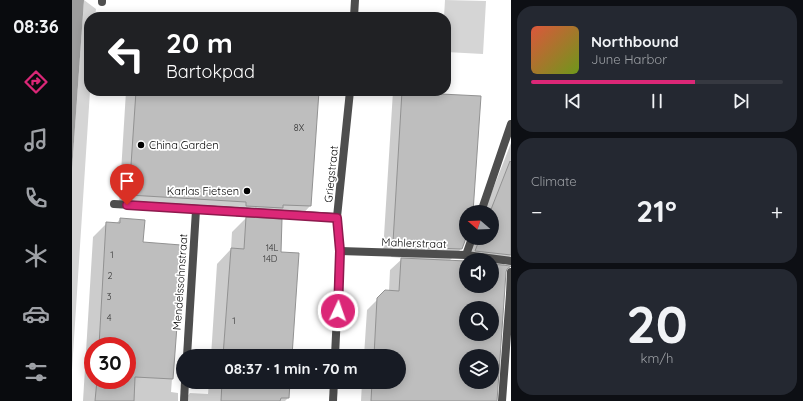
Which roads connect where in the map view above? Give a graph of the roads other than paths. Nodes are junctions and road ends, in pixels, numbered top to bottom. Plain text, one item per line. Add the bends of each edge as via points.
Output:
1 (355, 0) edge
2 (354, 12) edge
3 (349, 96) edge
4 (511, 124) edge
5 (114, 204) dead end
6 (483, 205) edge
7 (196, 210) junction
8 (337, 218) junction
9 (340, 251) junction
10 (459, 255) edge
11 (499, 259) edge
12 (511, 261) edge
13 (511, 272) edge
14 (187, 349) edge
15 (335, 349) edge
16 (185, 389) edge
17 (334, 389) edge
18 (184, 401) edge
19 (333, 401) edge
20 (502, 401) edge

1 - 2 street
3 - 8 street, Griegstraat
4 - 6 street
5 - 7 street
7 - 8 street
7 - 14 street, Mendelssohnstraat
8 - 9 street, Griegstraat
9 - 10 street, Mahlerstraat
9 - 15 street, Griegstraat
11 - 12 street, Mahlerstraat
13 - 20 street
16 - 18 street
17 - 19 street

